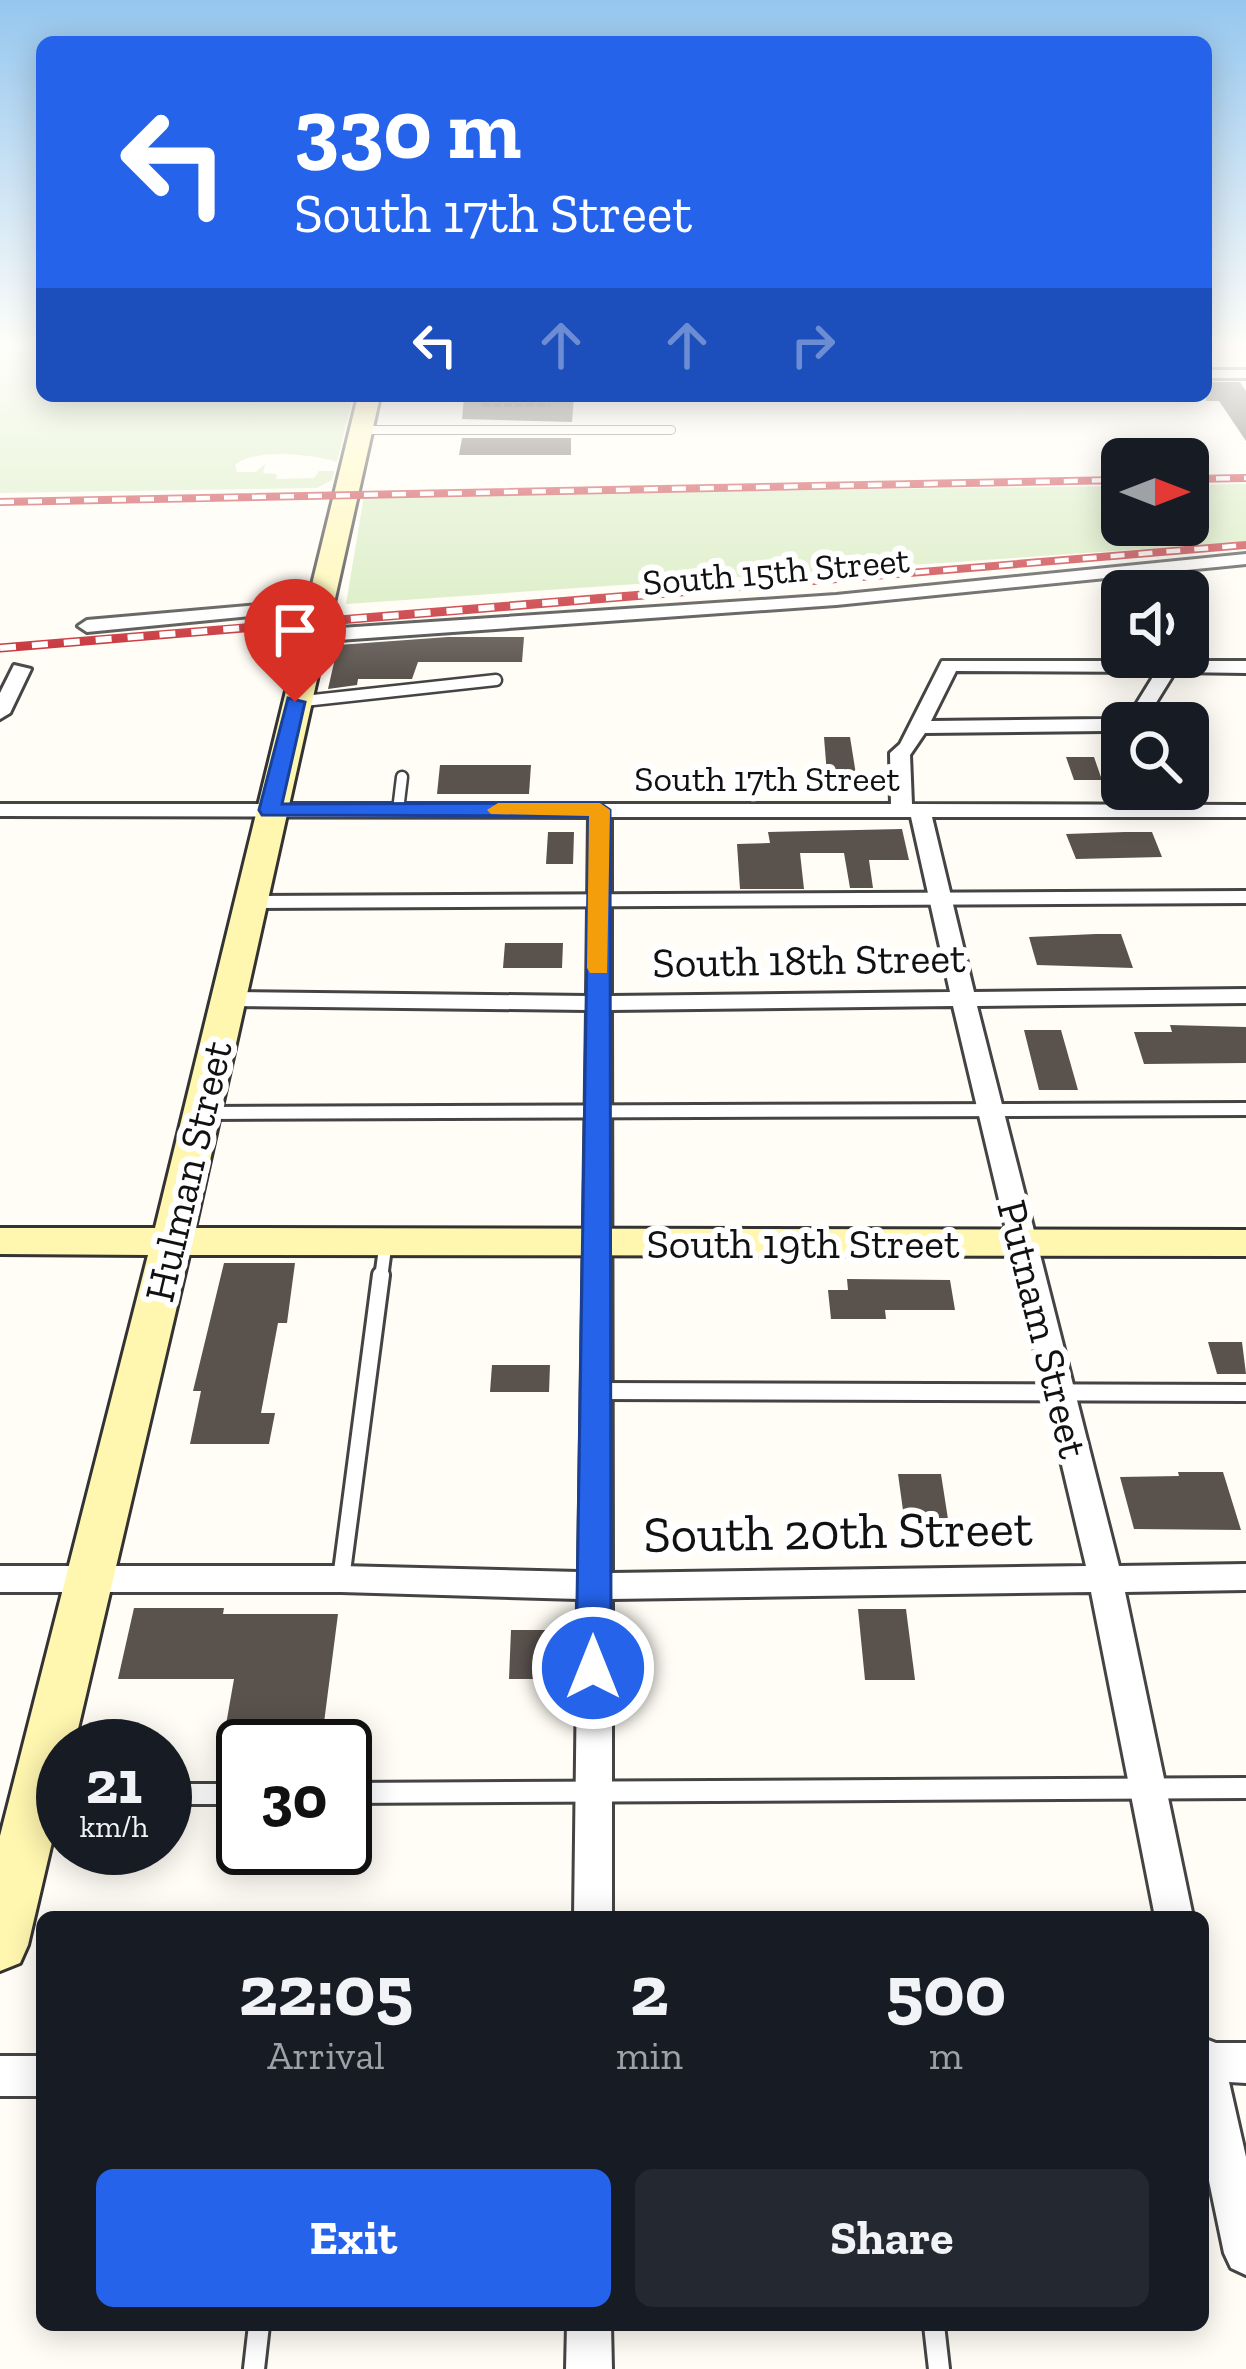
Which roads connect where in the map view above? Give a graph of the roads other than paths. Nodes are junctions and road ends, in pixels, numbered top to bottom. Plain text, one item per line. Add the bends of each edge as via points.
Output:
1 (353, 459) edge
2 (1246, 559) edge
3 (314, 620) junction
4 (87, 626) dead end
5 (1101, 666) edge
6 (1209, 668) edge
7 (1246, 668) edge
8 (21, 669) dead end
9 (1162, 678) edge
10 (496, 680) dead end
11 (295, 702) junction
12 (0, 713) edge
13 (920, 727) junction
14 (402, 777) dead end
15 (0, 810) edge
16 (270, 810) junction
17 (398, 810) junction
18 (600, 810) junction
19 (1246, 811) edge
20 (911, 812) junction
21 (1246, 897) edge
22 (599, 898) junction
23 (941, 899) junction
24 (250, 902) junction
25 (965, 996) junction
26 (1246, 996) edge
27 (228, 999) junction
28 (598, 1003) junction
29 (990, 1108) junction
30 (599, 1109) junction
31 (1246, 1109) edge
32 (202, 1113) junction
33 (172, 1239) junction
34 (0, 1241) edge
35 (386, 1241) junction
36 (600, 1243) junction
37 (1246, 1243) edge
38 (1020, 1244) junction
39 (597, 1390) junction
40 (1058, 1393) junction
41 (1246, 1393) edge
42 (1246, 1576) edge
43 (1105, 1577) junction
44 (0, 1579) edge
45 (92, 1579) junction
46 (341, 1579) junction
47 (594, 1586) junction
48 (65, 1719) edge
49 (1148, 1788) junction
50 (1246, 1788) edge
51 (593, 1792) junction
52 (372, 1793) edge
53 (36, 1836) edge
54 (592, 1911) edge
55 (1173, 1911) edge
56 (0, 1945) edge
57 (1209, 2060) edge
58 (1246, 2062) edge
59 (0, 2076) edge
60 (36, 2076) edge
61 (1209, 2087) edge
62 (1246, 2253) edge
63 (258, 2331) edge
64 (590, 2331) edge
65 (935, 2331) edge
66 (254, 2369) edge
67 (589, 2369) edge
68 (939, 2369) edge

1 - 3 street, Hulman Street
2 - 3 street, South 15th Street via 836,600
3 - 4 street, South 15th Street
3 - 11 street, Hulman Street
5 - 13 street, Putnam Street via 949,664
6 - 7 street
8 - 12 street
9 - 13 street via 1142,710 1106,725
10 - 11 lane
11 - 16 street, Hulman Street
13 - 20 street, Putnam Street via 900,753
14 - 17 lane
15 - 16 street, South 17th Street
16 - 17 street, South 17th Street
16 - 24 street, Hulman Street
17 - 18 street, South 17th Street
18 - 20 street, South 17th Street
18 - 22 street
19 - 20 street, South 17th Street
20 - 23 street, Putnam Street
21 - 23 lane
22 - 23 lane
22 - 24 lane
22 - 28 street
23 - 25 street, Putnam Street
24 - 27 street, Hulman Street
25 - 26 street, South 18th Street
25 - 28 street, South 18th Street
25 - 29 street, Putnam Street
27 - 28 street, South 18th Street
27 - 32 street, Hulman Street
28 - 30 street
29 - 30 lane
29 - 31 lane
29 - 38 street, Putnam Street
30 - 32 lane
30 - 36 street
32 - 33 street, Hulman Street
33 - 34 street, South 19th Street
33 - 35 street, South 19th Street
33 - 45 street, Hulman Street
35 - 36 street, South 19th Street
35 - 46 lane
36 - 38 street, South 19th Street
36 - 39 street
37 - 38 street, South 19th Street
38 - 40 street, Putnam Street
39 - 40 lane
39 - 47 street
40 - 41 lane
40 - 43 street, Putnam Street
42 - 43 street, South 20th Street
43 - 47 street, South 20th Street
43 - 49 street, Putnam Street
44 - 45 street, South 20th Street
45 - 46 street, South 20th Street
45 - 48 street, Hulman Street
46 - 47 street, South 20th Street
47 - 51 street
49 - 50 lane
49 - 51 lane
49 - 55 street, Putnam Street
51 - 52 lane
51 - 54 street
53 - 56 street, Hulman Street
57 - 58 street
59 - 60 street
61 - 62 street
63 - 66 lane
64 - 67 street
65 - 68 lane

